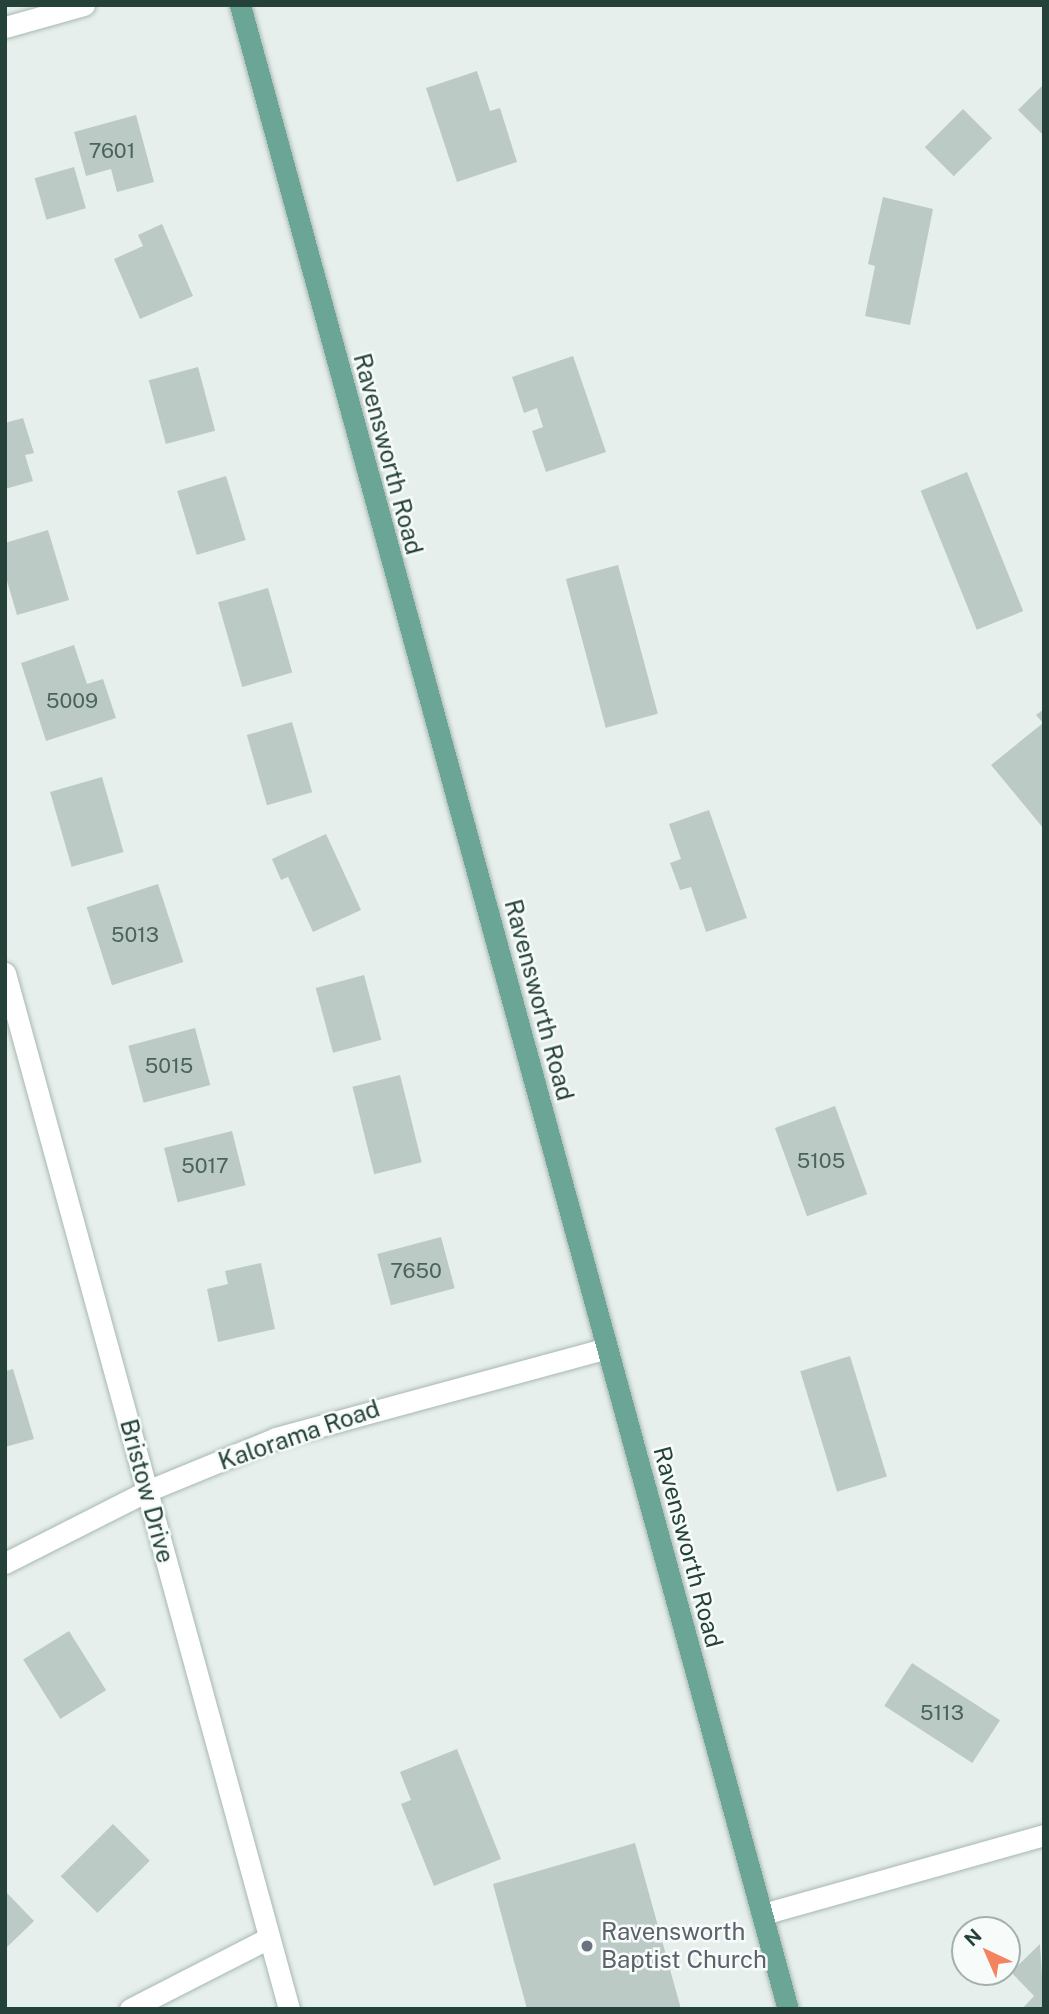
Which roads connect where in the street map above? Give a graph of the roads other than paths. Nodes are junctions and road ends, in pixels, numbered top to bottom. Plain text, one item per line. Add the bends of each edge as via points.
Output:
1 (84, 5) edge
2 (240, 5) edge
3 (5, 27) edge
4 (5, 973) edge
5 (11, 1020) edge
6 (607, 1348) junction
7 (147, 1491) junction
8 (5, 1563) edge
9 (1044, 1835) edge
10 (763, 1914) junction
11 (269, 1937) junction
12 (130, 2009) edge
13 (289, 2009) edge
14 (788, 2009) edge

1 - 3 street
2 - 6 main road, Ravensworth Road
4 - 5 street, Bristow Drive
5 - 7 street, Bristow Drive
6 - 7 street, Kalorama Road via 318,1424
6 - 10 main road, Ravensworth Road
7 - 8 street, Kalorama Road
7 - 11 street, Bristow Drive
9 - 10 street
10 - 14 main road, Ravensworth Road
11 - 12 street
11 - 13 street, Bristow Drive

